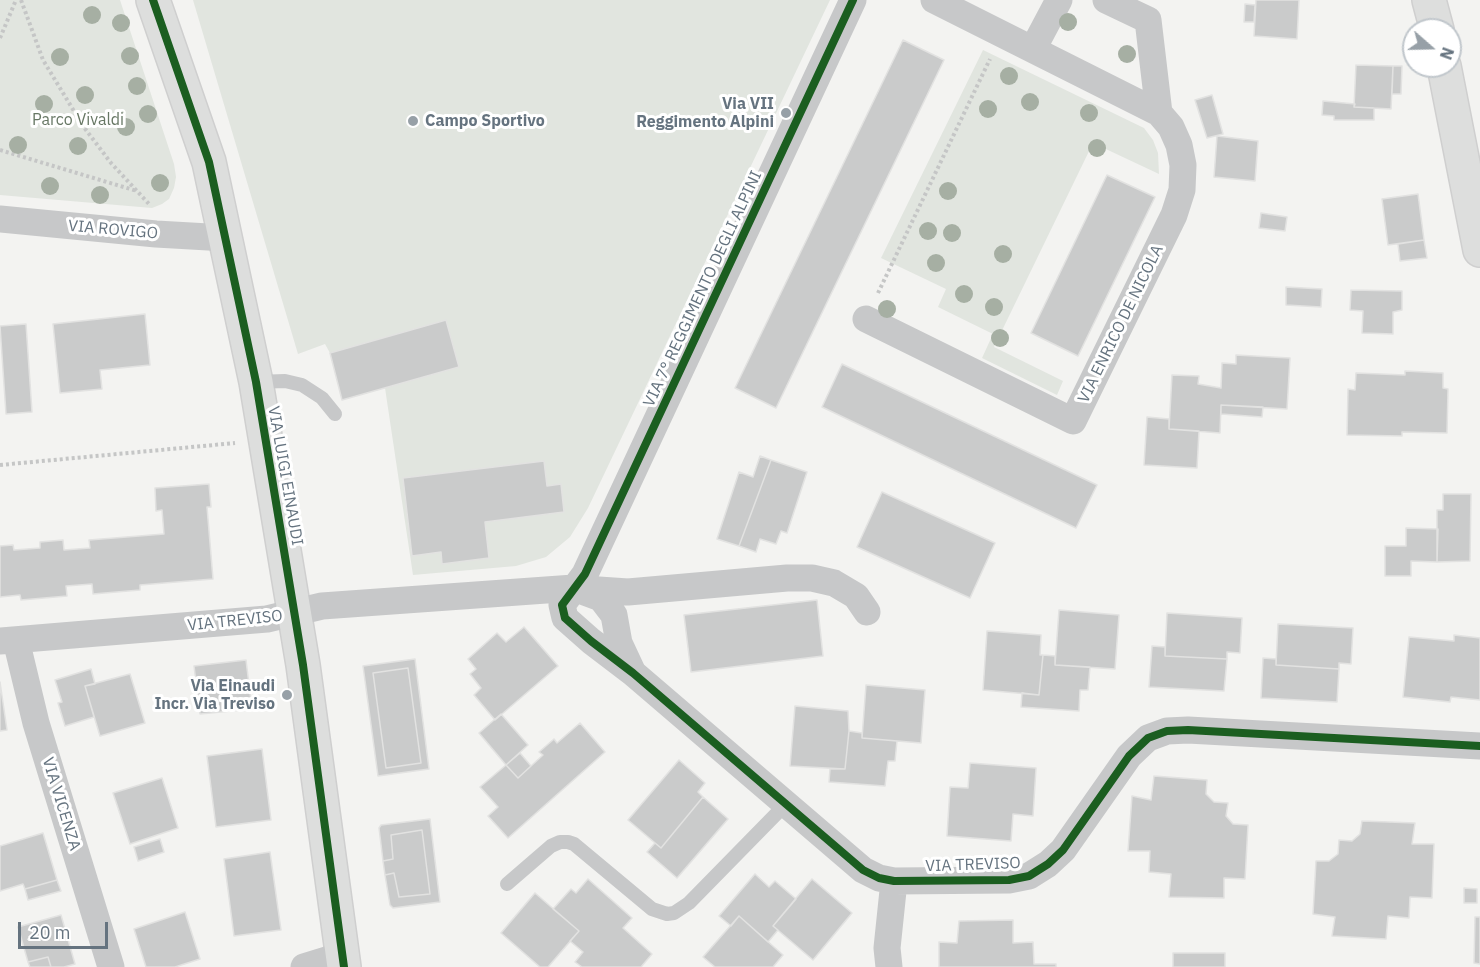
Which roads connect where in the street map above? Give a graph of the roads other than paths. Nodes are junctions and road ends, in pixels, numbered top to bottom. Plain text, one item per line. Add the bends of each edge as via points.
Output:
1 (153, 0) edge
2 (853, 0) edge
3 (934, 0) edge
4 (1059, 0) edge
5 (1106, 0) edge
6 (1430, 0) edge
7 (1434, 18) edge
8 (1033, 49) junction
9 (1446, 78) edge
10 (1159, 113) junction
11 (0, 219) edge
12 (226, 238) junction
13 (1480, 250) edge
14 (866, 320) road end
15 (255, 382) junction
16 (335, 414) dead end
17 (559, 594) junction
18 (867, 612) dead end
19 (295, 614) junction
20 (8, 641) edge
21 (633, 673) junction
22 (1480, 746) edge
23 (786, 804) junction
24 (894, 881) junction
25 (507, 884) dead end
26 (343, 961) edge
27 (111, 967) edge
28 (304, 967) edge
29 (889, 967) edge

1 - 12 street, VIA LUIGI EINAUDI via 209,162
2 - 17 street, VIA 7° REGGIMENTO DEGLI ALPINI via 585,574
3 - 8 street, VIA ENRICO DE NICOLA
4 - 8 street
5 - 10 street, VIA ENRICO DE NICOLA via 1148,20
6 - 7 street
8 - 10 street, VIA ENRICO DE NICOLA
9 - 13 street
10 - 14 street, VIA ENRICO DE NICOLA via 1171,127 1179,146 1182,190 1174,215 1073,421
11 - 12 street, VIA ROVIGO
12 - 15 street, VIA LUIGI EINAUDI
15 - 16 lane via 302,385 322,398
15 - 19 street, VIA LUIGI EINAUDI
17 - 18 street via 812,578 834,583 856,596
17 - 19 street, VIA TREVISO via 322,606
17 - 21 street, VIA TREVISO via 565,618
17 - 21 street, VIA TREVISO via 601,598 614,615 619,643
19 - 20 street, VIA TREVISO
19 - 26 street, VIA LUIGI EINAUDI
20 - 27 street, VIA VICENZA
21 - 23 street, VIA TREVISO
22 - 24 street, VIA TREVISO via 1167,731 1148,738 1129,756 1063,850 1029,876 1009,880
23 - 24 street, VIA TREVISO via 862,870
23 - 25 lane via 689,903 674,913 652,909 568,842 551,846
24 - 29 street via 887,948
26 - 28 street

